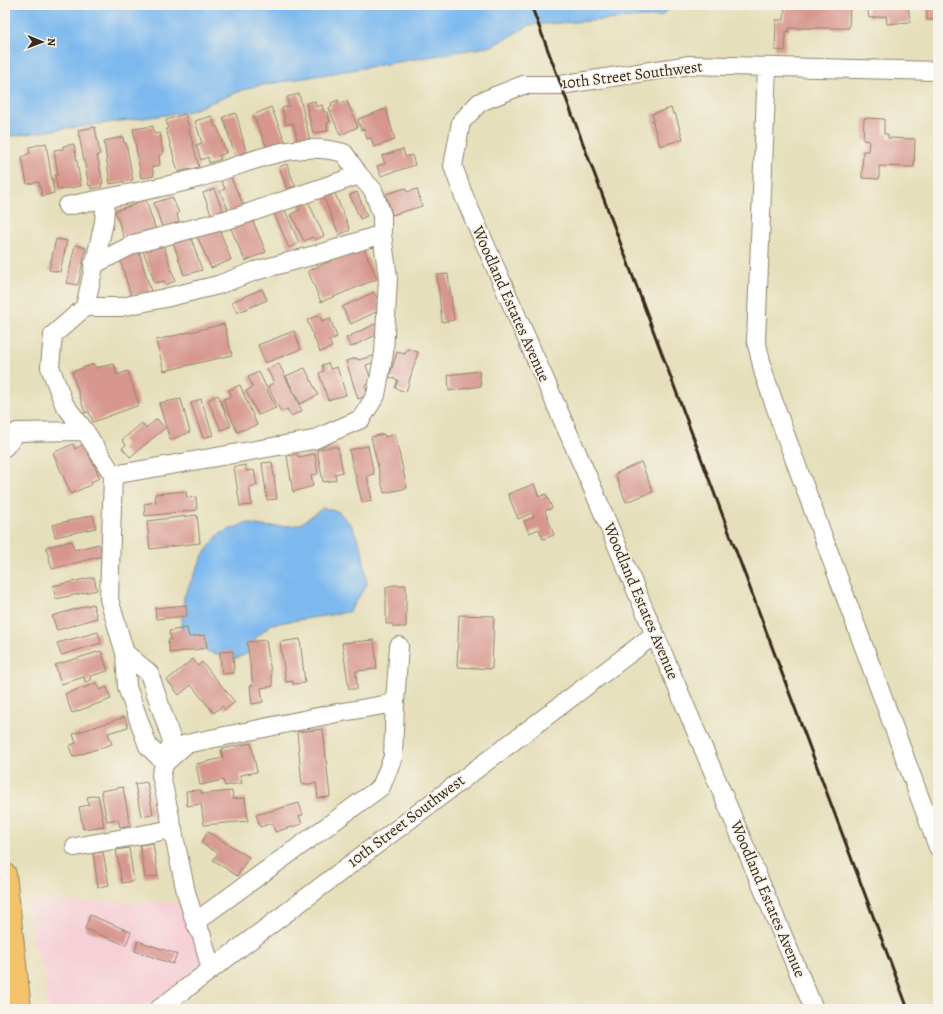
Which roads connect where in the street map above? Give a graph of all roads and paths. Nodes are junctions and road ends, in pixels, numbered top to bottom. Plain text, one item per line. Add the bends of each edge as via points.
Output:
1 (767, 67) junction
2 (938, 71) edge
3 (359, 175) junction
4 (463, 194) joint
5 (106, 198) junction
6 (67, 206) dead end
7 (382, 234) junction
8 (93, 265) junction
9 (85, 307) junction
10 (85, 431) junction
11 (5, 447) edge
12 (114, 475) junction
13 (654, 634) junction
14 (399, 646) dead end
15 (125, 653) junction
16 (395, 703) junction
17 (165, 763) junction
18 (173, 829) junction
19 (76, 847) dead end
20 (938, 847) edge
21 (5, 874) edge
22 (195, 922) junction
23 (211, 970) junction
24 (20, 1009) edge
25 (159, 1009) edge
26 (814, 1009) edge

1 - 2 street, 10th Street Southwest
1 - 4 street, 10th Street Southwest via 690,65 560,85 523,85 480,102 461,122 453,166
1 - 20 street via 756,340 780,423
3 - 5 street via 344,153 328,148 289,150 198,178
3 - 7 street via 373,190 382,215
3 - 8 street via 237,217 134,244
4 - 13 street, Woodland Estates Avenue
5 - 6 street
5 - 8 street via 104,222
7 - 9 street via 255,271 218,285 121,307
7 - 12 street via 388,278 384,353 376,394 361,419 313,440
8 - 9 street
9 - 10 street via 53,335 50,367 64,404
10 - 11 street via 17,432
10 - 12 street
12 - 15 street via 109,599
13 - 23 street, 10th Street Southwest
13 - 26 street, Woodland Estates Avenue
14 - 16 street
15 - 17 street via 127,687 148,746
15 - 17 street via 149,673 163,710 172,741
16 - 17 street via 337,712 186,744
16 - 22 street via 393,758 381,787
17 - 18 street via 162,775
18 - 19 street
18 - 22 street
21 - 24 main road
22 - 23 street via 202,936
23 - 25 street, 10th Street Southwest

